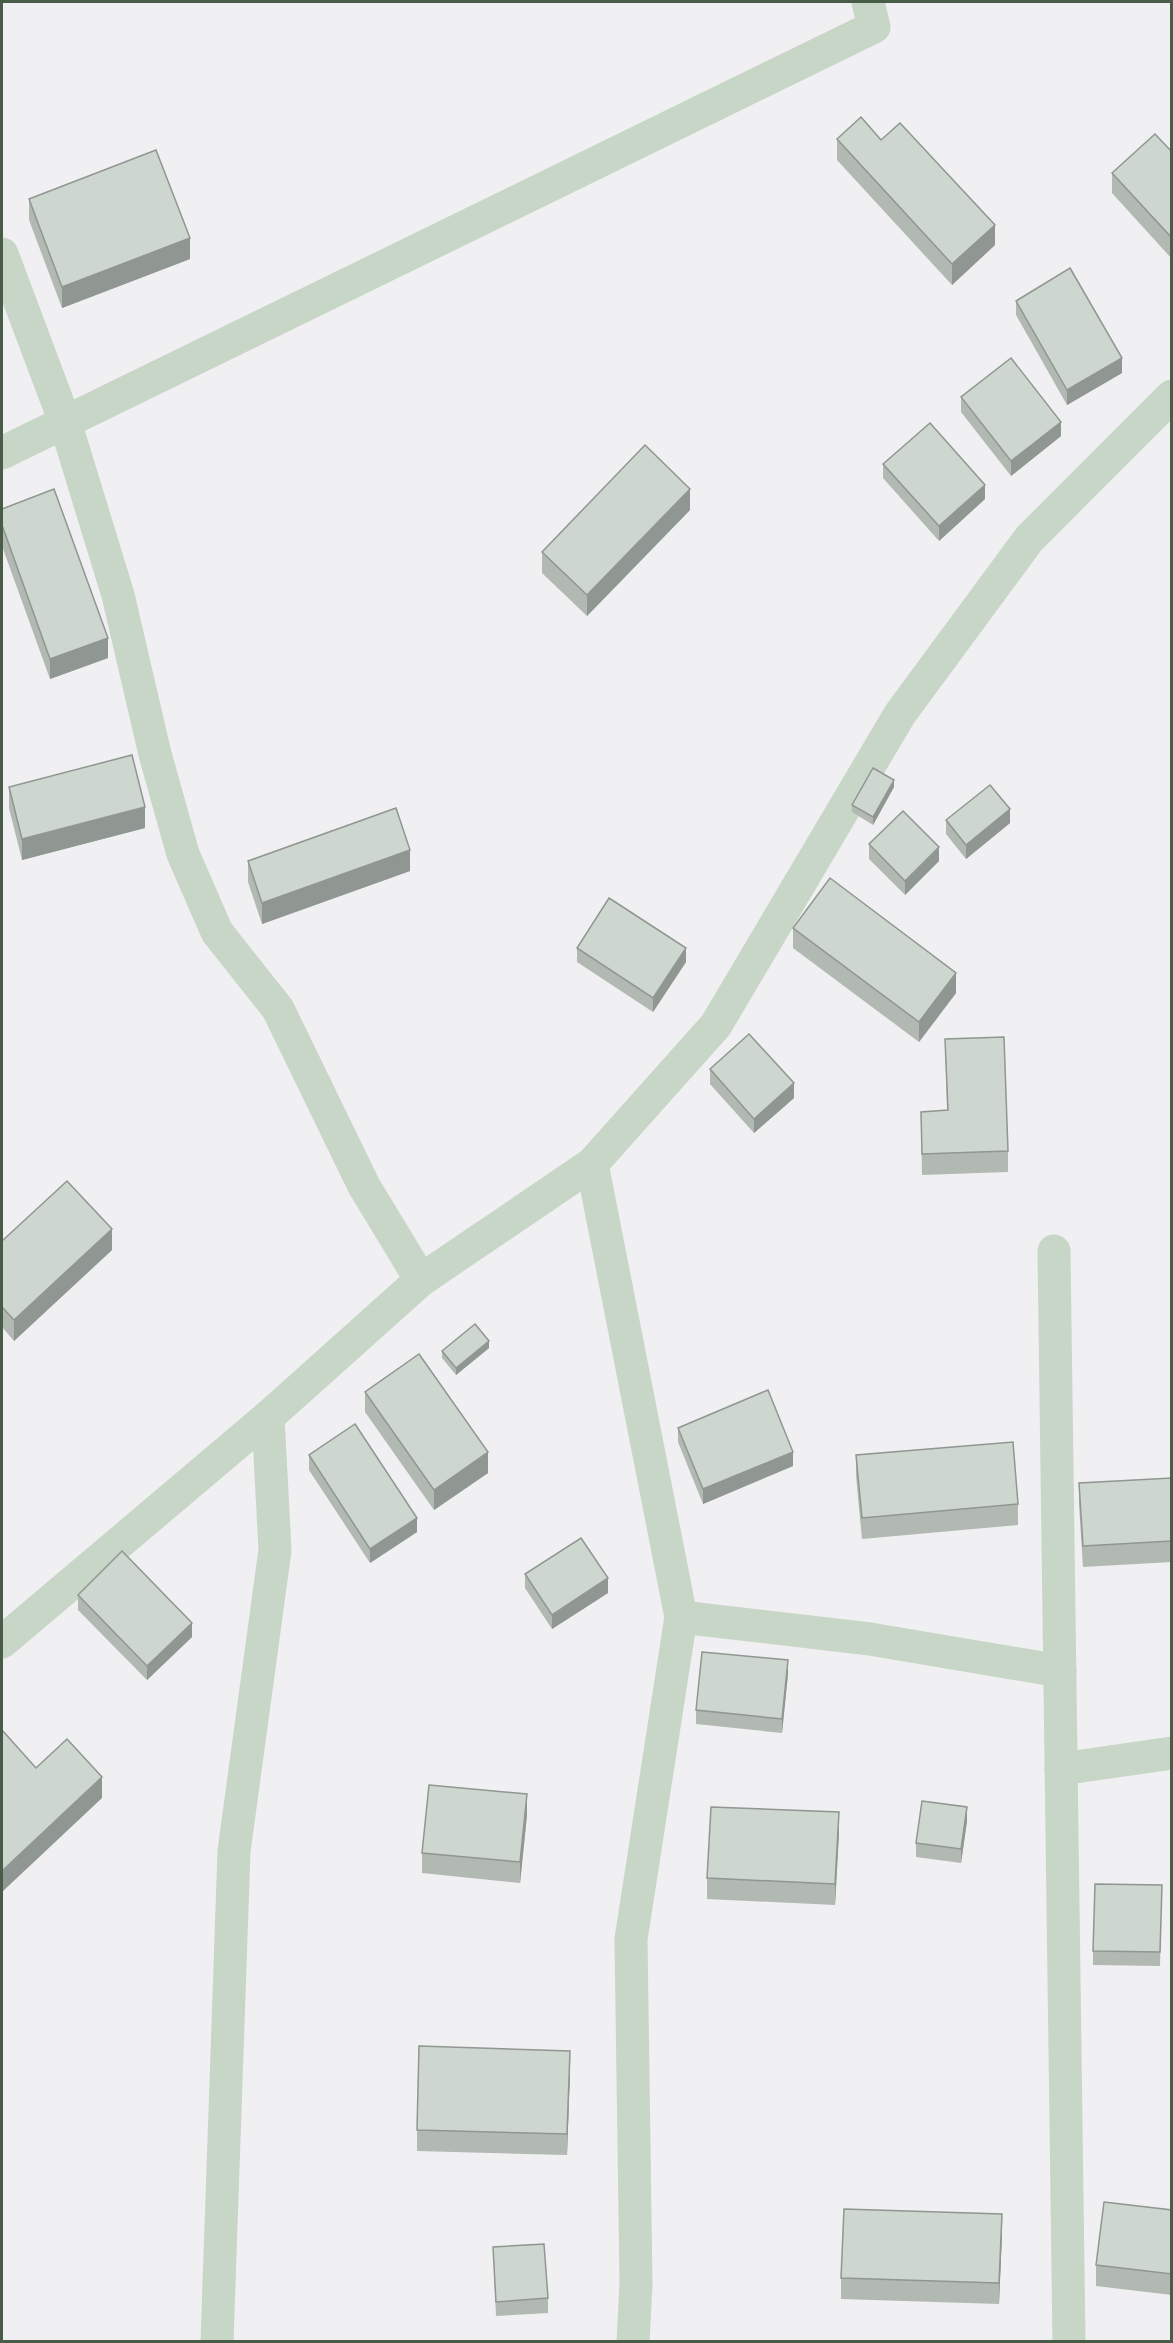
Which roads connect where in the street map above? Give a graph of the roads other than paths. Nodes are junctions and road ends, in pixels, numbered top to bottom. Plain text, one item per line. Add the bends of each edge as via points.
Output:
1 (868, 2) edge
2 (2, 254) edge
3 (1172, 396) edge
4 (65, 422) junction
5 (2, 453) edge
6 (592, 1164) junction
7 (1054, 1251) dead end
8 (421, 1280) junction
9 (268, 1417) junction
10 (681, 1617) junction
11 (2, 1642) edge
12 (1060, 1671) junction
13 (1172, 1753) edge
14 (1061, 1769) junction
15 (218, 2342) edge
16 (633, 2342) edge
17 (1069, 2342) edge

1 - 4 street via 874,27
2 - 4 street
3 - 6 street via 1029,539 900,714 716,1025
4 - 5 street
4 - 8 street via 118,595 183,854 217,932 278,1009 364,1186
6 - 8 street
6 - 10 street
7 - 12 street
8 - 9 street
9 - 11 street
9 - 15 street via 275,1550 234,1851
10 - 12 street via 870,1639
10 - 16 street via 631,1939 636,2284
12 - 14 street
13 - 14 street
14 - 17 street

